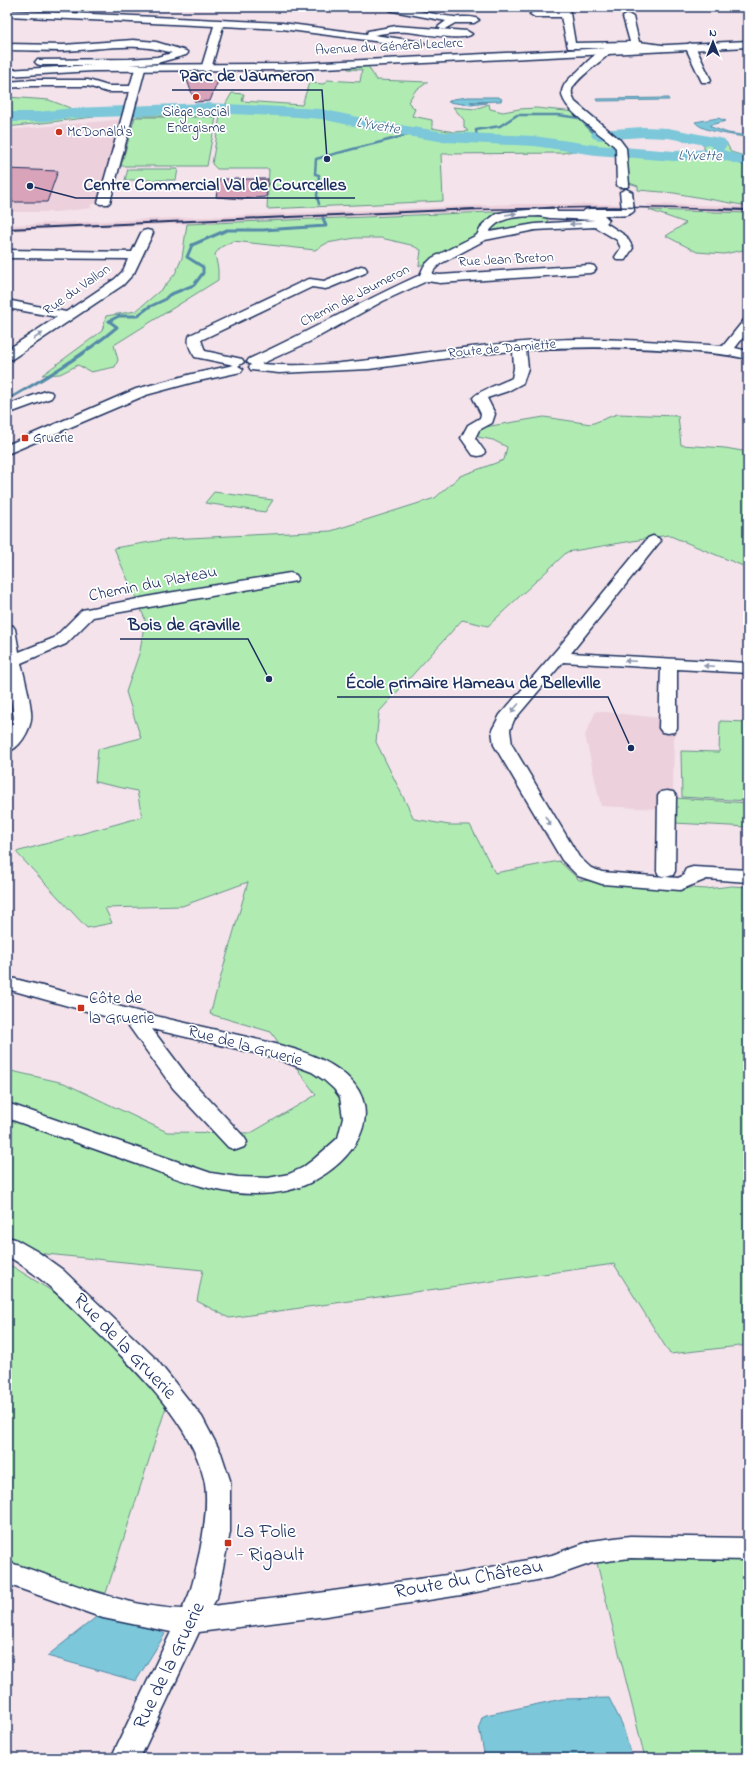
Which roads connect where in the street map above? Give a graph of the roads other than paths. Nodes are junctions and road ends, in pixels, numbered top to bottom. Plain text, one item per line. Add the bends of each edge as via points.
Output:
1 (393, 8) edge
2 (565, 10) edge
3 (201, 12) dead end
4 (7, 14) edge
5 (535, 14) dead end
6 (628, 17) dead end
7 (7, 19) edge
8 (156, 20) junction
9 (453, 20) junction
10 (474, 20) dead end
11 (196, 22) junction
12 (219, 23) junction
13 (433, 32) junction
14 (467, 34) dead end
15 (360, 36) junction
16 (420, 44) dead end
17 (748, 44) edge
18 (635, 45) junction
19 (690, 46) junction
20 (7, 47) edge
21 (662, 48) junction
22 (607, 51) junction
23 (40, 62) dead end
24 (140, 69) junction
25 (206, 69) junction
26 (7, 73) edge
27 (706, 80) dead end
28 (7, 85) edge
29 (133, 93) junction
30 (97, 205) dead end
31 (539, 212) junction
32 (597, 223) junction
33 (147, 233) dead end
34 (482, 237) junction
35 (7, 254) edge
36 (135, 256) junction
37 (621, 257) dead end
38 (362, 270) dead end
39 (590, 270) dead end
40 (425, 277) junction
41 (7, 304) edge
42 (69, 316) junction
43 (748, 323) edge
44 (519, 346) junction
45 (727, 350) junction
46 (748, 355) edge
47 (7, 356) edge
48 (237, 365) junction
49 (255, 365) junction
50 (46, 395) dead end
51 (7, 410) edge
52 (8, 451) edge
53 (478, 452) dead end
54 (653, 541) dead end
55 (290, 578) dead end
56 (7, 629) edge
57 (559, 657) junction
58 (12, 661) junction
59 (669, 664) junction
60 (748, 668) edge
61 (668, 728) dead end
62 (7, 747) edge
63 (667, 796) dead end
64 (581, 871) junction
65 (666, 871) junction
66 (706, 873) junction
67 (748, 876) edge
68 (7, 983) edge
69 (133, 1017) junction
70 (7, 1110) edge
71 (236, 1142) dead end
72 (7, 1245) edge
73 (748, 1549) edge
74 (7, 1573) edge
75 (190, 1621) junction
76 (131, 1753) edge

1 - 9 street
2 - 5 street
2 - 18 street via 571,46
3 - 11 street
4 - 8 street
6 - 18 street
7 - 8 street via 82,26 146,24
8 - 11 street
9 - 10 street
9 - 13 street
11 - 12 street
12 - 15 street via 306,28
12 - 25 street
13 - 14 street
13 - 15 street via 393,28
15 - 16 street
17 - 19 main road, Avenue du Général Leclerc
18 - 21 street
19 - 21 main road, Avenue du Général Leclerc
19 - 27 street
20 - 23 street via 63,48 133,43 156,45 183,52 157,60
21 - 22 main road, Avenue du Général Leclerc
22 - 25 main road, Avenue du Général Leclerc
22 - 31 street, Chemin de Jaumeron via 583,72 567,90 566,95 570,105 609,135 622,151 621,164 628,211
24 - 25 main road, Avenue du Général Leclerc
24 - 26 main road, Avenue du Général Leclerc via 67,69
24 - 29 street
28 - 29 street via 88,83 113,90 114,96
29 - 30 street
31 - 32 street, Chemin de Jaumeron via 550,216 597,216 603,220
34 -> 31 street, Chemin de Jaumeron via 485,228 497,218
32 -> 34 street, Chemin de Jaumeron via 535,227
32 - 37 street via 624,240 627,248
33 - 36 street, Rue du Vallon
34 - 40 street, Chemin de Jaumeron via 436,261 428,269
35 - 36 street
36 - 42 street, Rue du Vallon via 128,273 119,282
38 - 48 street via 325,285 310,283 195,338 200,354
39 - 40 street, Rue Jean Breton
40 - 49 street, Chemin de Jaumeron via 379,298
41 - 42 street
47 -> 42 street, Rue du Vallon
43 - 45 street
44 - 45 street, Route de Damiette via 584,343
44 - 49 street, Route de Damiette via 423,356 369,365 279,368
44 - 53 street via 521,368 518,380 480,398 488,414 487,420 473,428 468,438
45 - 46 street, Route de Damiette
48 - 49 street, Route de Damiette via 248,361
48 - 52 street via 141,392
50 - 51 street
54 - 57 street
55 - 58 street, Chemin du Plateau via 88,613 60,641
56 - 58 street
59 -> 57 street
57 -> 64 street via 506,719 501,730 503,745 571,860
58 - 62 street via 23,718 17,735
60 -> 59 street
59 - 61 street
63 - 65 street
64 - 65 street via 599,866
64 - 66 street via 602,878 680,884
65 - 66 street
66 - 67 street
68 - 69 street, Rue de la Gruerie
69 - 70 street, Rue de la Gruerie via 296,1058 334,1077 351,1098 354,1111 354,1124 348,1140 318,1169 295,1180 278,1185 236,1186 209,1181
69 - 71 street via 181,1083
72 - 75 street, Rue de la Gruerie via 54,1276 147,1366 194,1424 217,1480 218,1503 217,1532 204,1598
73 - 75 street, Route du Château via 614,1549 591,1552 552,1566 461,1584
74 - 75 street, Route du Château via 102,1606 164,1620
75 - 76 street, Rue de la Gruerie via 159,1684

